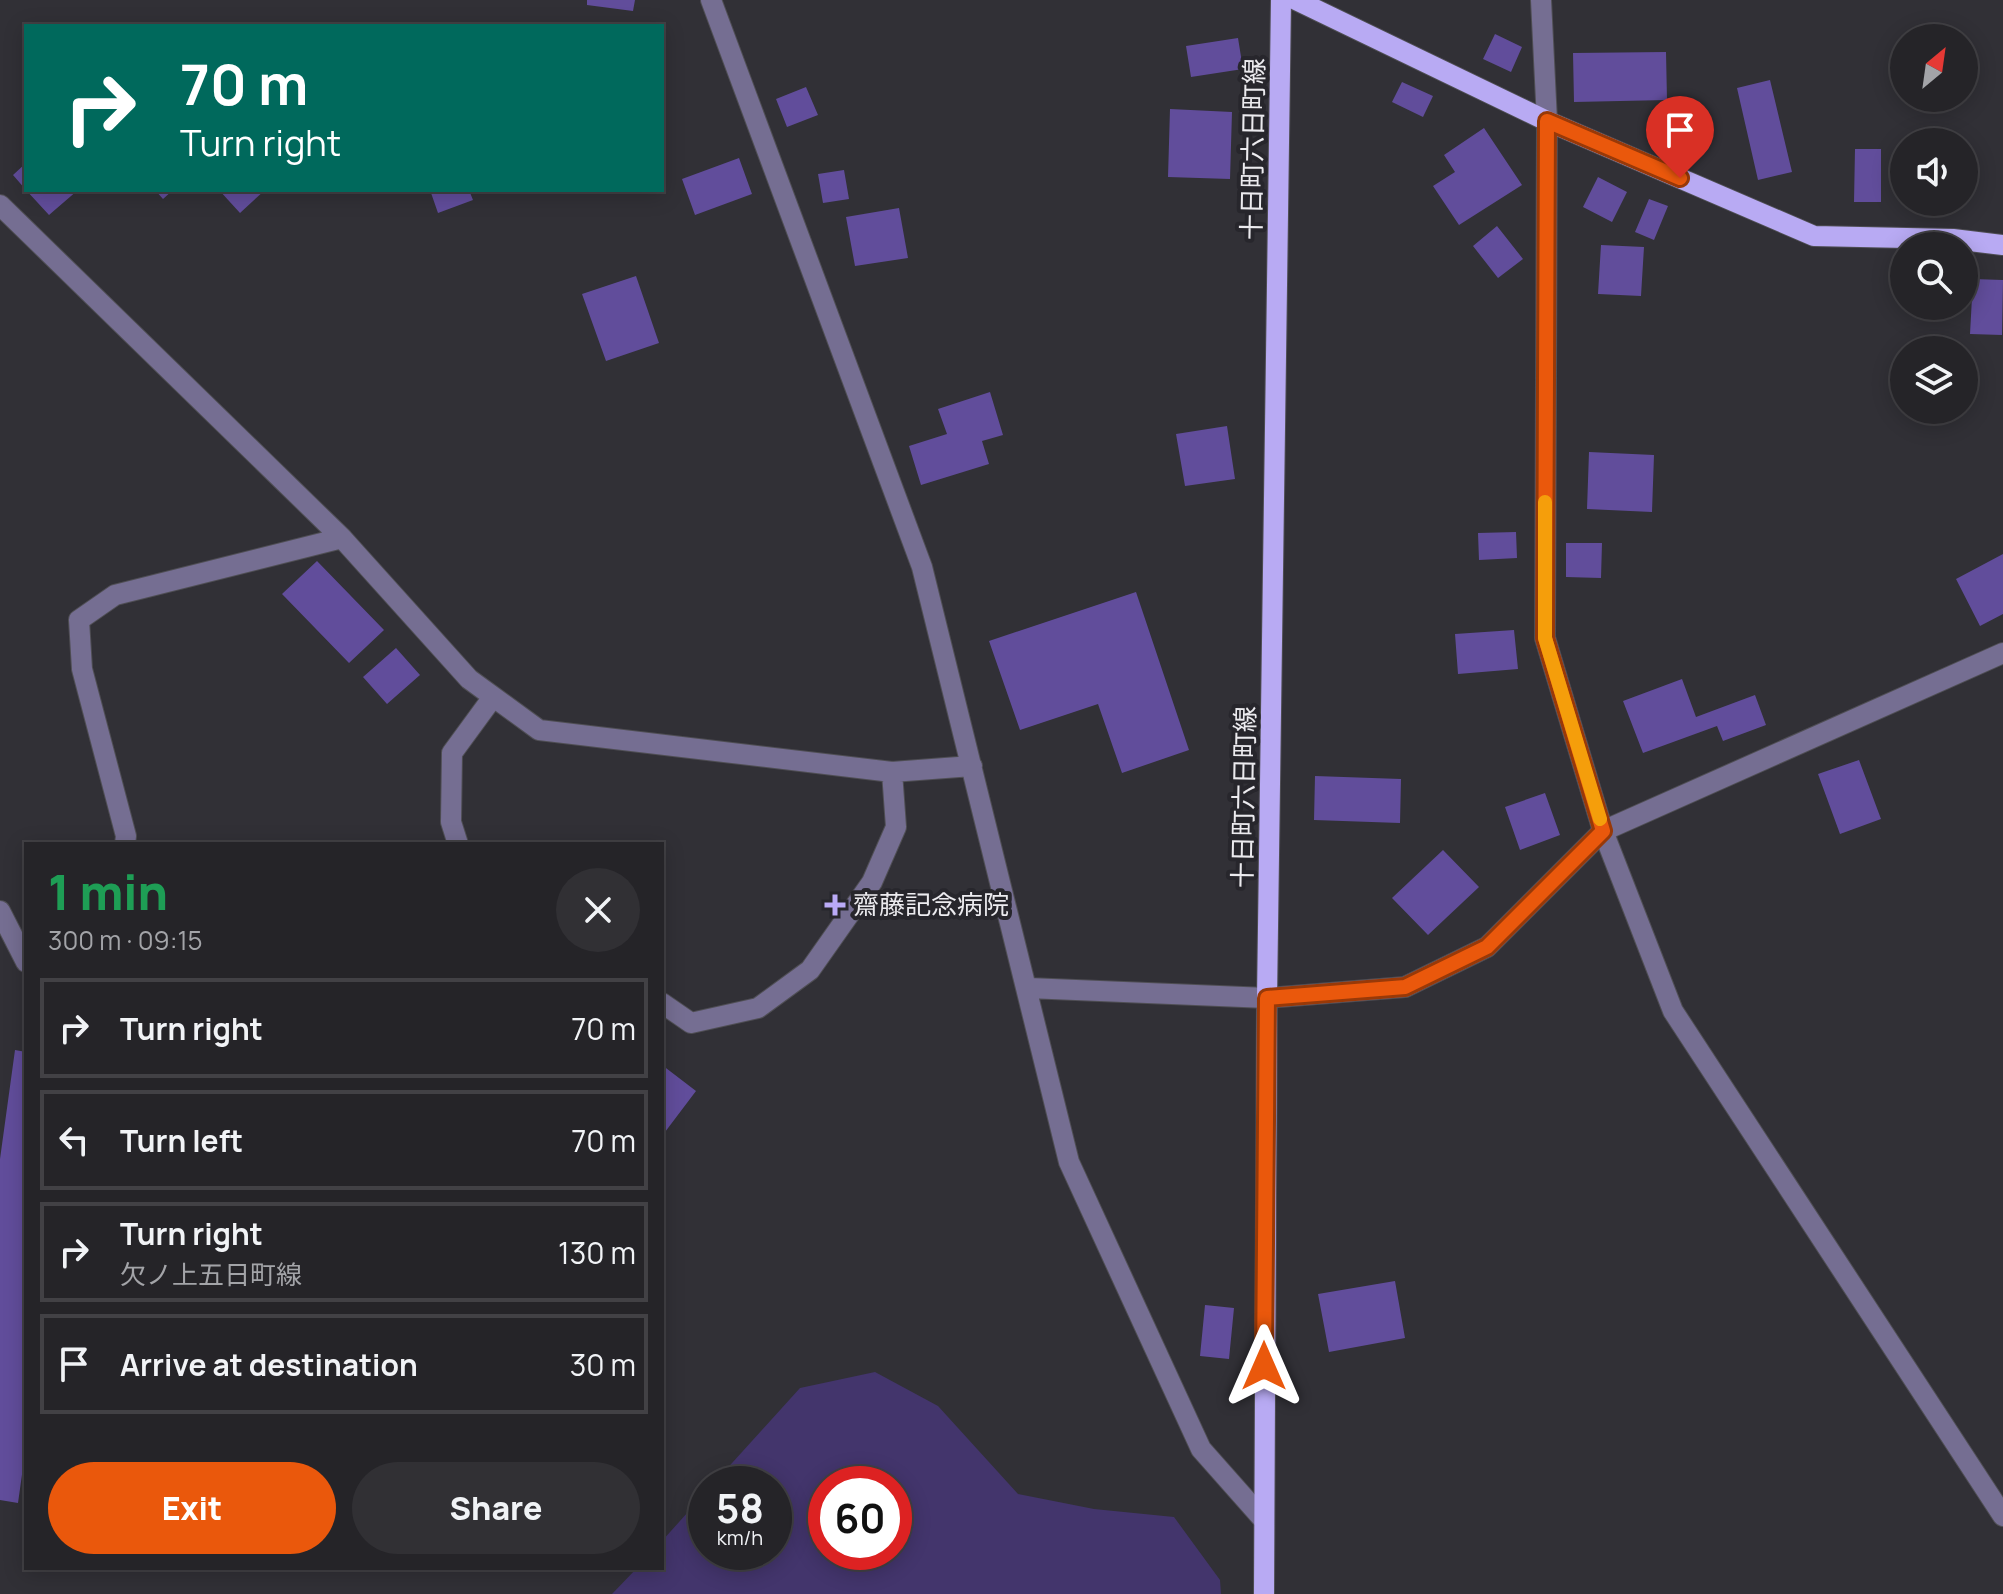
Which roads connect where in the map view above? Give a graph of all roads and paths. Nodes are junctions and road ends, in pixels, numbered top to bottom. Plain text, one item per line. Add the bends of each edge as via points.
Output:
1 (711, 0) edge
2 (1281, 0) edge
3 (1296, 0) edge
4 (1541, 0) edge
5 (1547, 121) junction
6 (0, 205) edge
7 (2003, 245) edge
8 (342, 538) junction
9 (2003, 653) edge
10 (493, 697) junction
11 (972, 766) junction
12 (892, 772) junction
13 (1603, 831) junction
14 (125, 842) edge
15 (457, 842) edge
16 (0, 911) edge
17 (24, 958) edge
18 (1028, 988) junction
19 (1267, 998) junction
20 (664, 1004) edge
21 (2003, 1516) edge
22 (1263, 1519) junction
23 (1264, 1594) edge

1 - 11 street via 922,567
2 - 19 main road, 十日町六日町線
3 - 5 main road
4 - 5 street
5 - 7 main road via 1814,236
5 - 13 street via 1545,638
6 - 8 street
8 - 10 street via 469,679
8 - 14 street via 115,595 79,620 82,669
9 - 13 street
10 - 12 street via 539,730
10 - 15 street via 452,753 451,822
11 - 12 street
11 - 18 street
12 - 20 street via 896,827 872,882 810,970 758,1008 691,1023
13 - 19 street via 1487,947 1405,987
13 - 21 street via 1673,1011
16 - 17 street
18 - 19 street
18 - 22 street via 1069,1162 1201,1449
19 - 22 main road, 十日町六日町線
22 - 23 main road, 十日町六日町線

